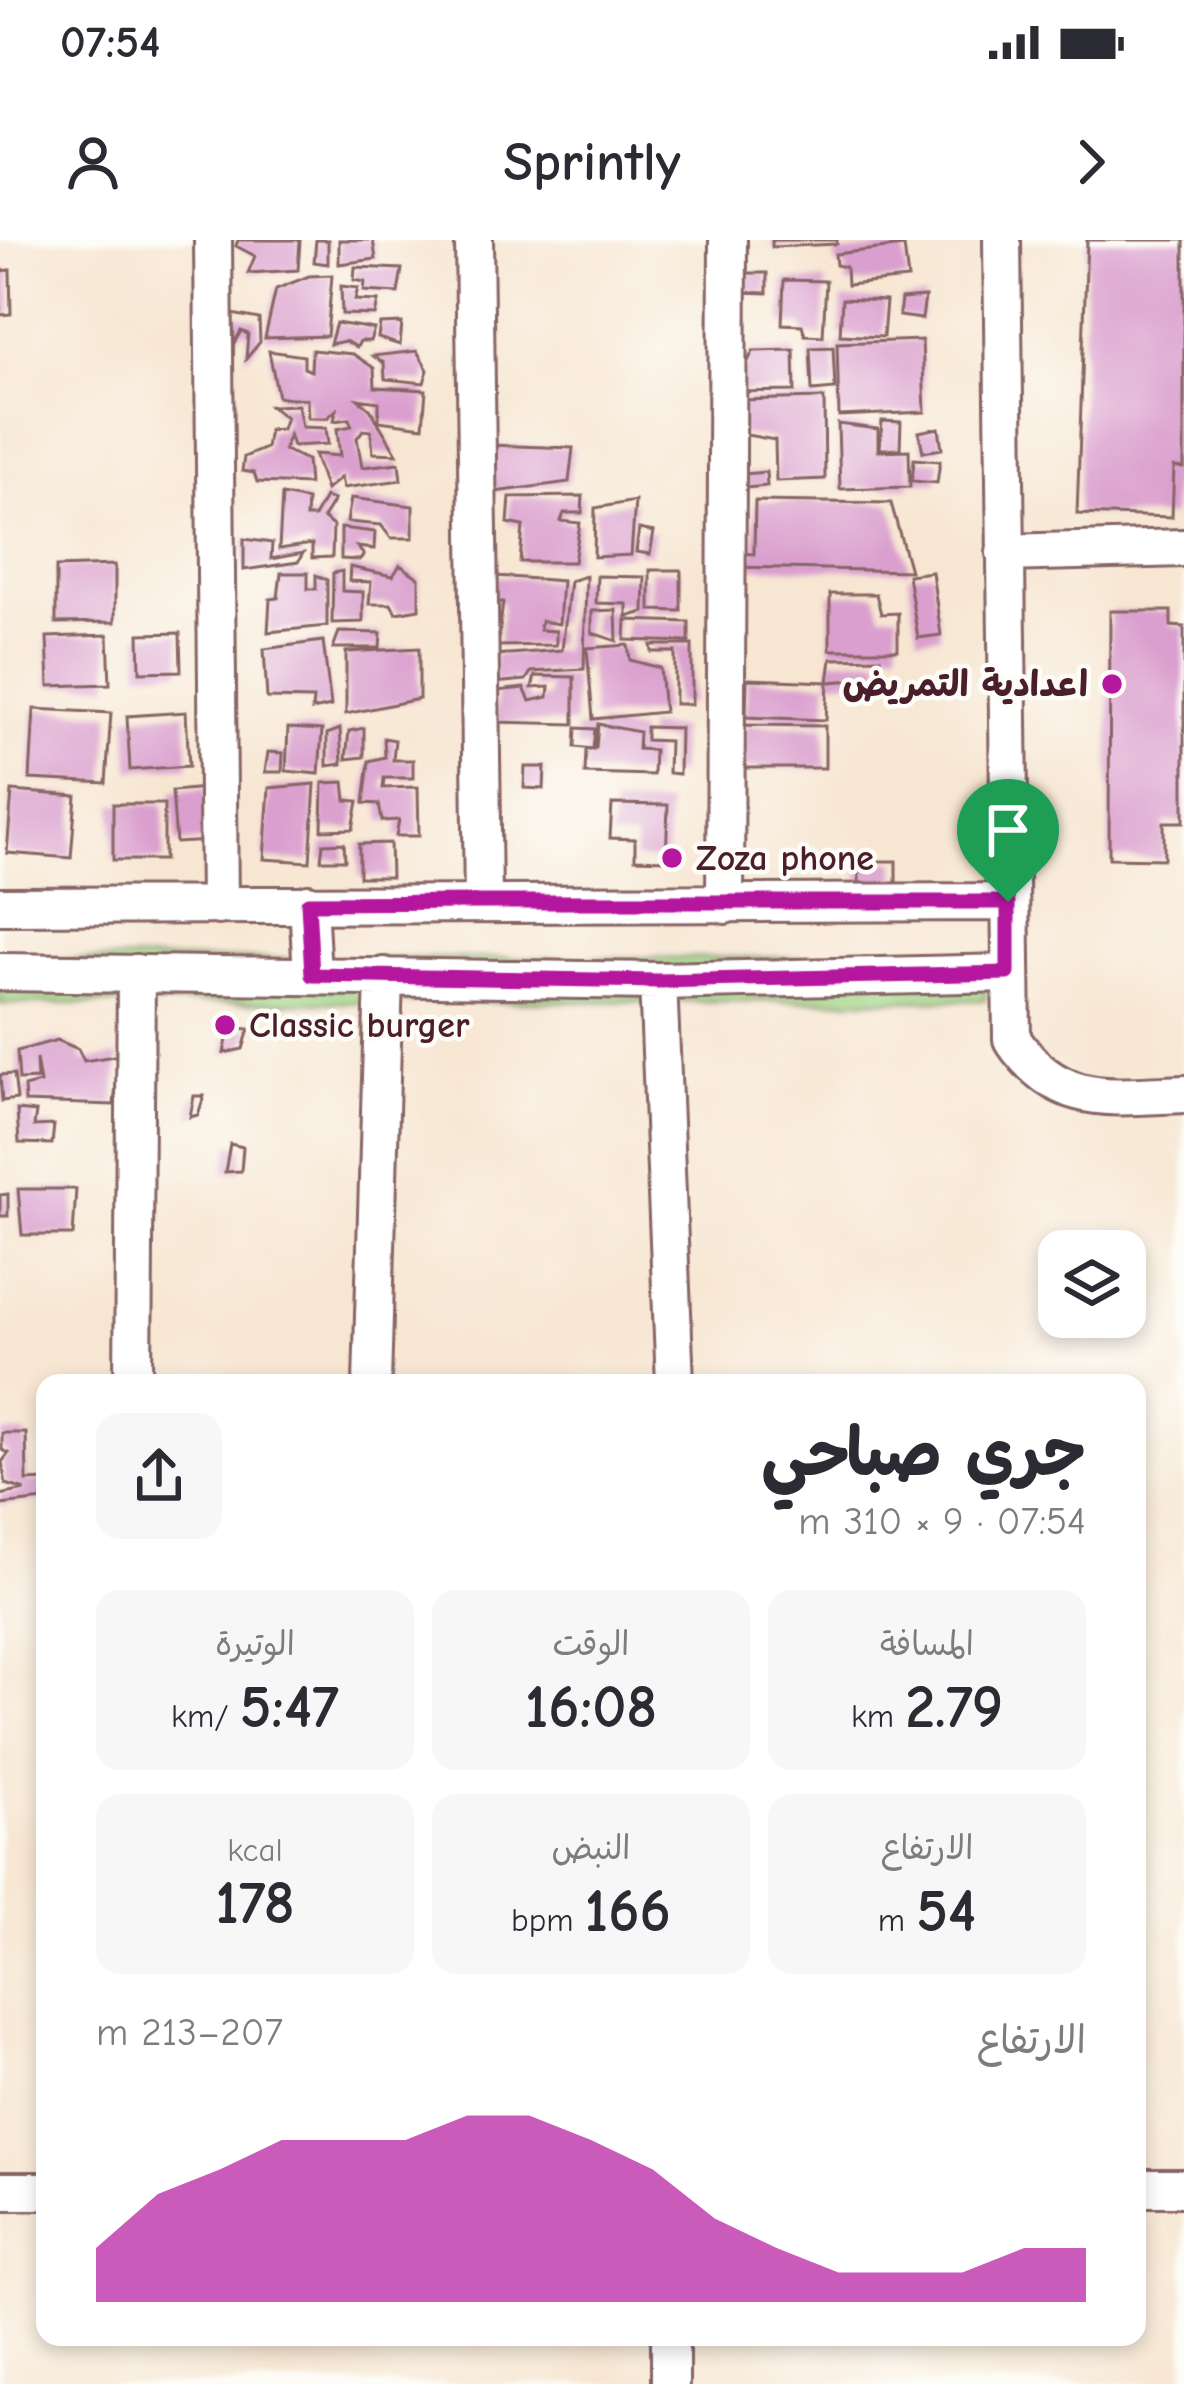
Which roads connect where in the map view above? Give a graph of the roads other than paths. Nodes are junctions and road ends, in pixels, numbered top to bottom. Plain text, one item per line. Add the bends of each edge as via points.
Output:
1 (213, 240) edge
2 (474, 240) edge
3 (728, 240) edge
4 (1002, 240) edge
5 (1184, 548) edge
6 (1005, 553) junction
7 (483, 902) junction
8 (1008, 902) junction
9 (308, 903) junction
10 (725, 905) junction
11 (0, 906) edge
12 (219, 907) junction
13 (0, 972) edge
14 (136, 973) junction
15 (1008, 973) junction
16 (312, 975) junction
17 (384, 976) junction
18 (658, 981) junction
19 (1184, 1094) edge
20 (133, 1374) edge
21 (372, 1374) edge
22 (675, 1374) edge
23 (1146, 2188) edge
24 (1184, 2188) edge
25 (0, 2192) edge
26 (36, 2192) edge
27 (670, 2346) edge
28 (670, 2384) edge

1 - 12 street
2 - 7 street
3 - 10 street
4 - 6 street
5 - 6 street
6 - 8 street
7 - 9 street
7 - 10 street
8 - 10 street
8 - 15 street
9 - 12 street
9 - 16 street
11 - 12 street
13 - 14 street
14 - 16 street
14 - 20 street
15 - 18 street
15 - 19 street via 1012,1039 1033,1070 1095,1096
16 - 17 street
17 - 18 street
17 - 21 street
18 - 22 street
23 - 24 street
25 - 26 street
27 - 28 street

